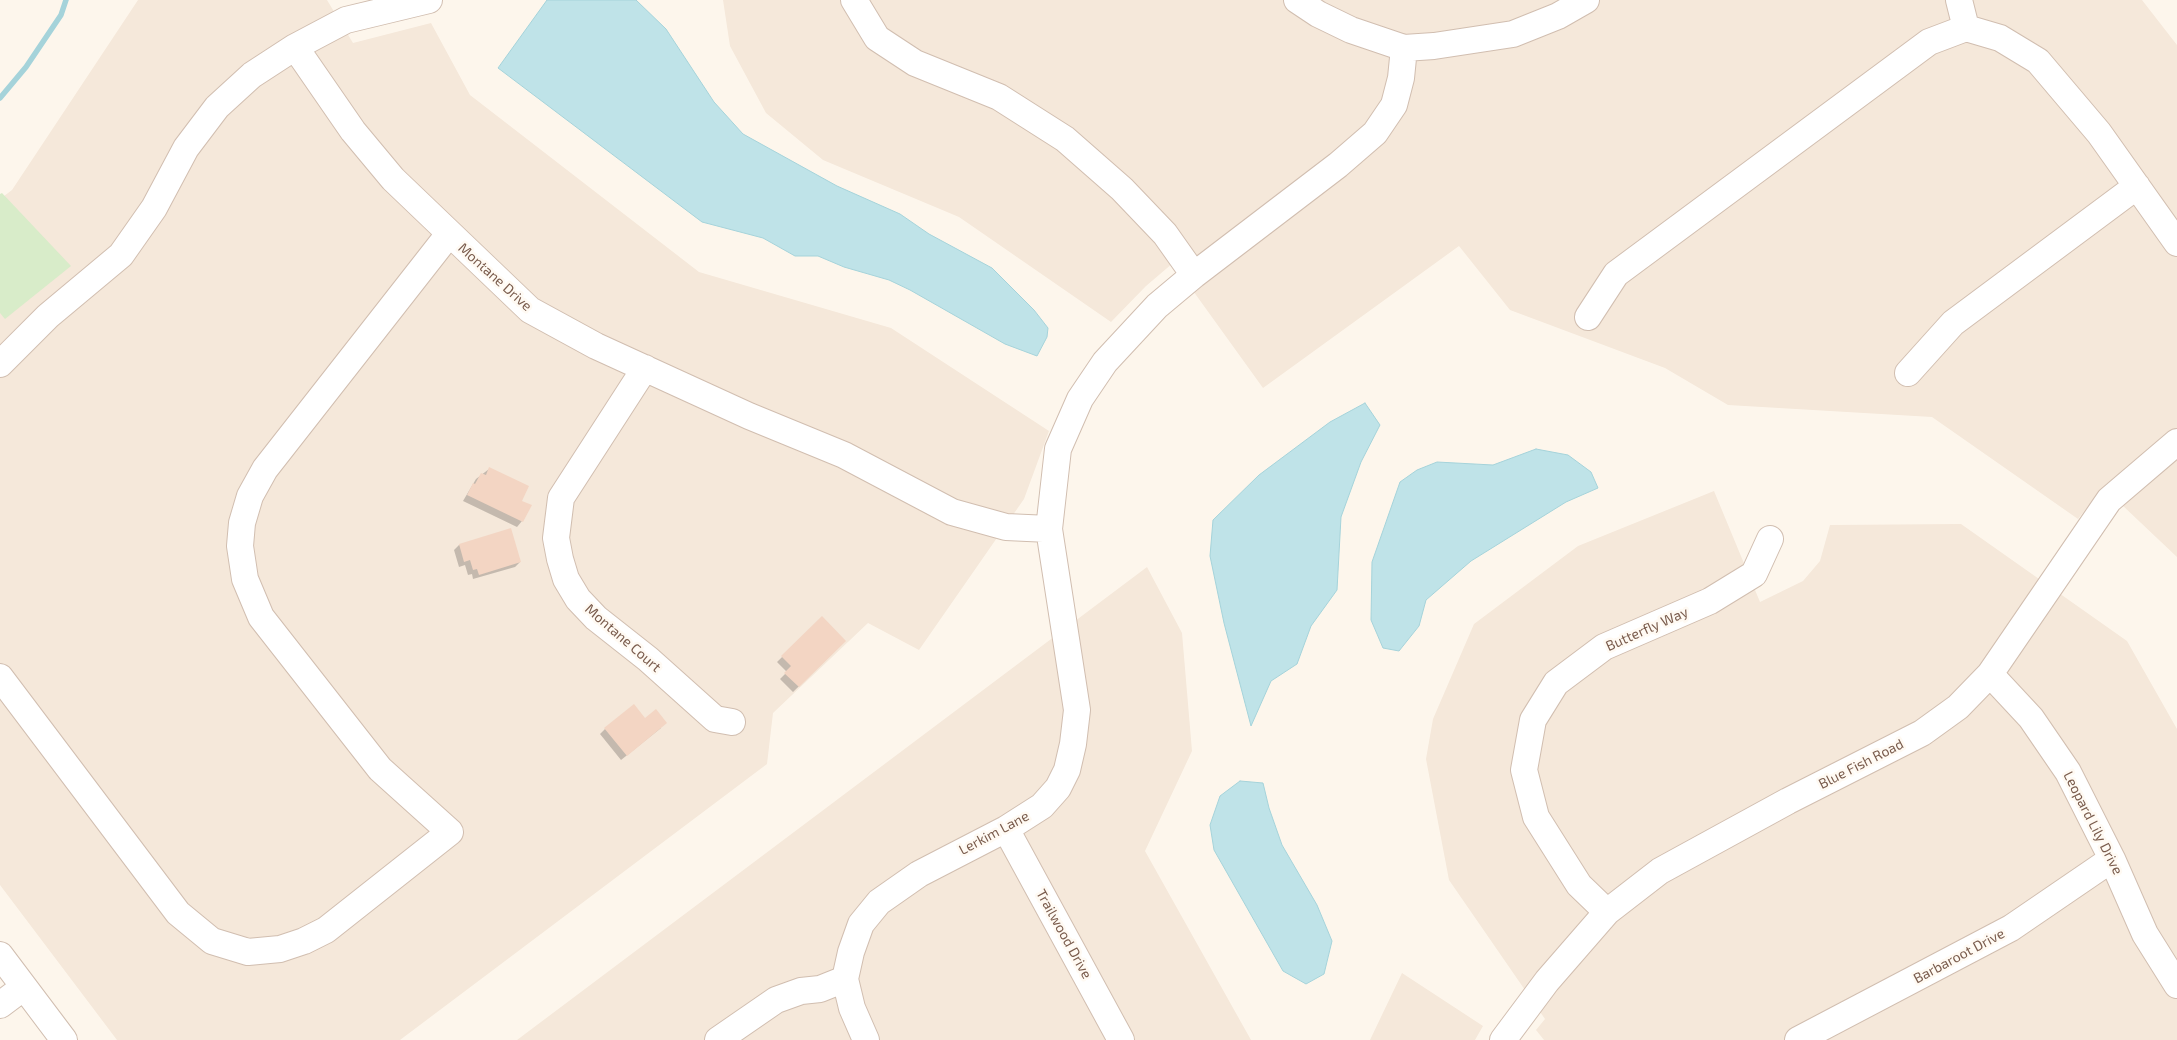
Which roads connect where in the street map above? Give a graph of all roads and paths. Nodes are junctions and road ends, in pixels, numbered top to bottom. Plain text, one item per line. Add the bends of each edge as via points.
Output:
1 (429, 0) edge
2 (854, 0) edge
3 (1297, 0) edge
4 (1586, 0) edge
5 (1959, 0) edge
6 (1966, 28) junction
7 (295, 48) junction
8 (1404, 48) junction
9 (2137, 186) junction
10 (449, 234) junction
11 (2177, 243) edge
12 (1194, 275) junction
13 (1588, 317) dead end
14 (0, 364) edge
15 (645, 368) junction
16 (1908, 373) dead end
17 (2177, 442) edge
18 (1050, 530) junction
19 (1770, 539) dead end
20 (1990, 674) junction
21 (0, 677) edge
22 (732, 722) dead end
23 (1006, 829) junction
24 (2112, 859) junction
25 (1607, 912) junction
26 (0, 955) edge
27 (845, 979) junction
28 (2177, 985) edge
29 (24, 988) junction
30 (0, 1005) edge
31 (64, 1040) edge
32 (718, 1040) edge
33 (866, 1040) edge
34 (1121, 1040) edge
35 (1503, 1040) edge
36 (1798, 1040) edge

1 - 7 street via 346,20
2 - 12 street via 877,38 908,58 999,97 1065,139 1122,189 1165,234
3 - 8 street via 1351,30
4 - 8 street via 1558,16 1513,34
5 - 6 street
6 - 9 street via 2000,38 2038,61 2099,133
6 - 13 street via 1929,42 1616,274
7 - 10 street, Montane Drive via 353,131 392,179
7 - 14 street via 252,75 216,107 186,148 154,208 121,255 48,316
8 - 12 street, Lerkim Lane via 1394,105 1375,133
9 - 11 street
9 - 16 street via 1953,323
10 - 15 street, Montane Drive via 530,310
10 - 21 street via 266,468 250,496 242,523 240,546 245,579 261,617 380,769 450,832 326,930 304,941 280,949 248,952 212,941 178,913
12 - 18 street, Lerkim Lane via 1157,306 1105,362 1080,399 1058,449
15 - 18 street, Montane Drive via 844,455 952,512 1006,527
15 - 22 street, Montane Court via 561,498 556,538 560,559 566,579 578,599 596,618 715,719
17 - 20 street, Blue Fish Road via 2108,500
18 - 23 street, Lerkim Lane via 1077,710 1073,744 1067,770 1058,788 1042,806
19 - 25 street, Butterfly Way via 1754,574 1710,601 1604,647 1556,683 1533,720 1524,770 1536,817 1579,885
20 - 24 street, Leopard Lily Drive via 2031,718 2068,772
20 - 25 street, Blue Fish Road via 1958,707 1922,733 1660,871
23 - 27 street, Lerkim Lane via 918,874 879,902 861,924
23 - 34 street, Trailwood Drive
24 - 28 street, Leopard Lily Drive via 2145,934
24 - 36 street, Barbaroot Drive via 2011,928
25 - 35 street, Blue Fish Road via 1547,981
26 - 29 street
27 - 32 street via 776,1000
27 - 33 street, Lerkim Lane via 852,1008
29 - 30 street
29 - 31 street

